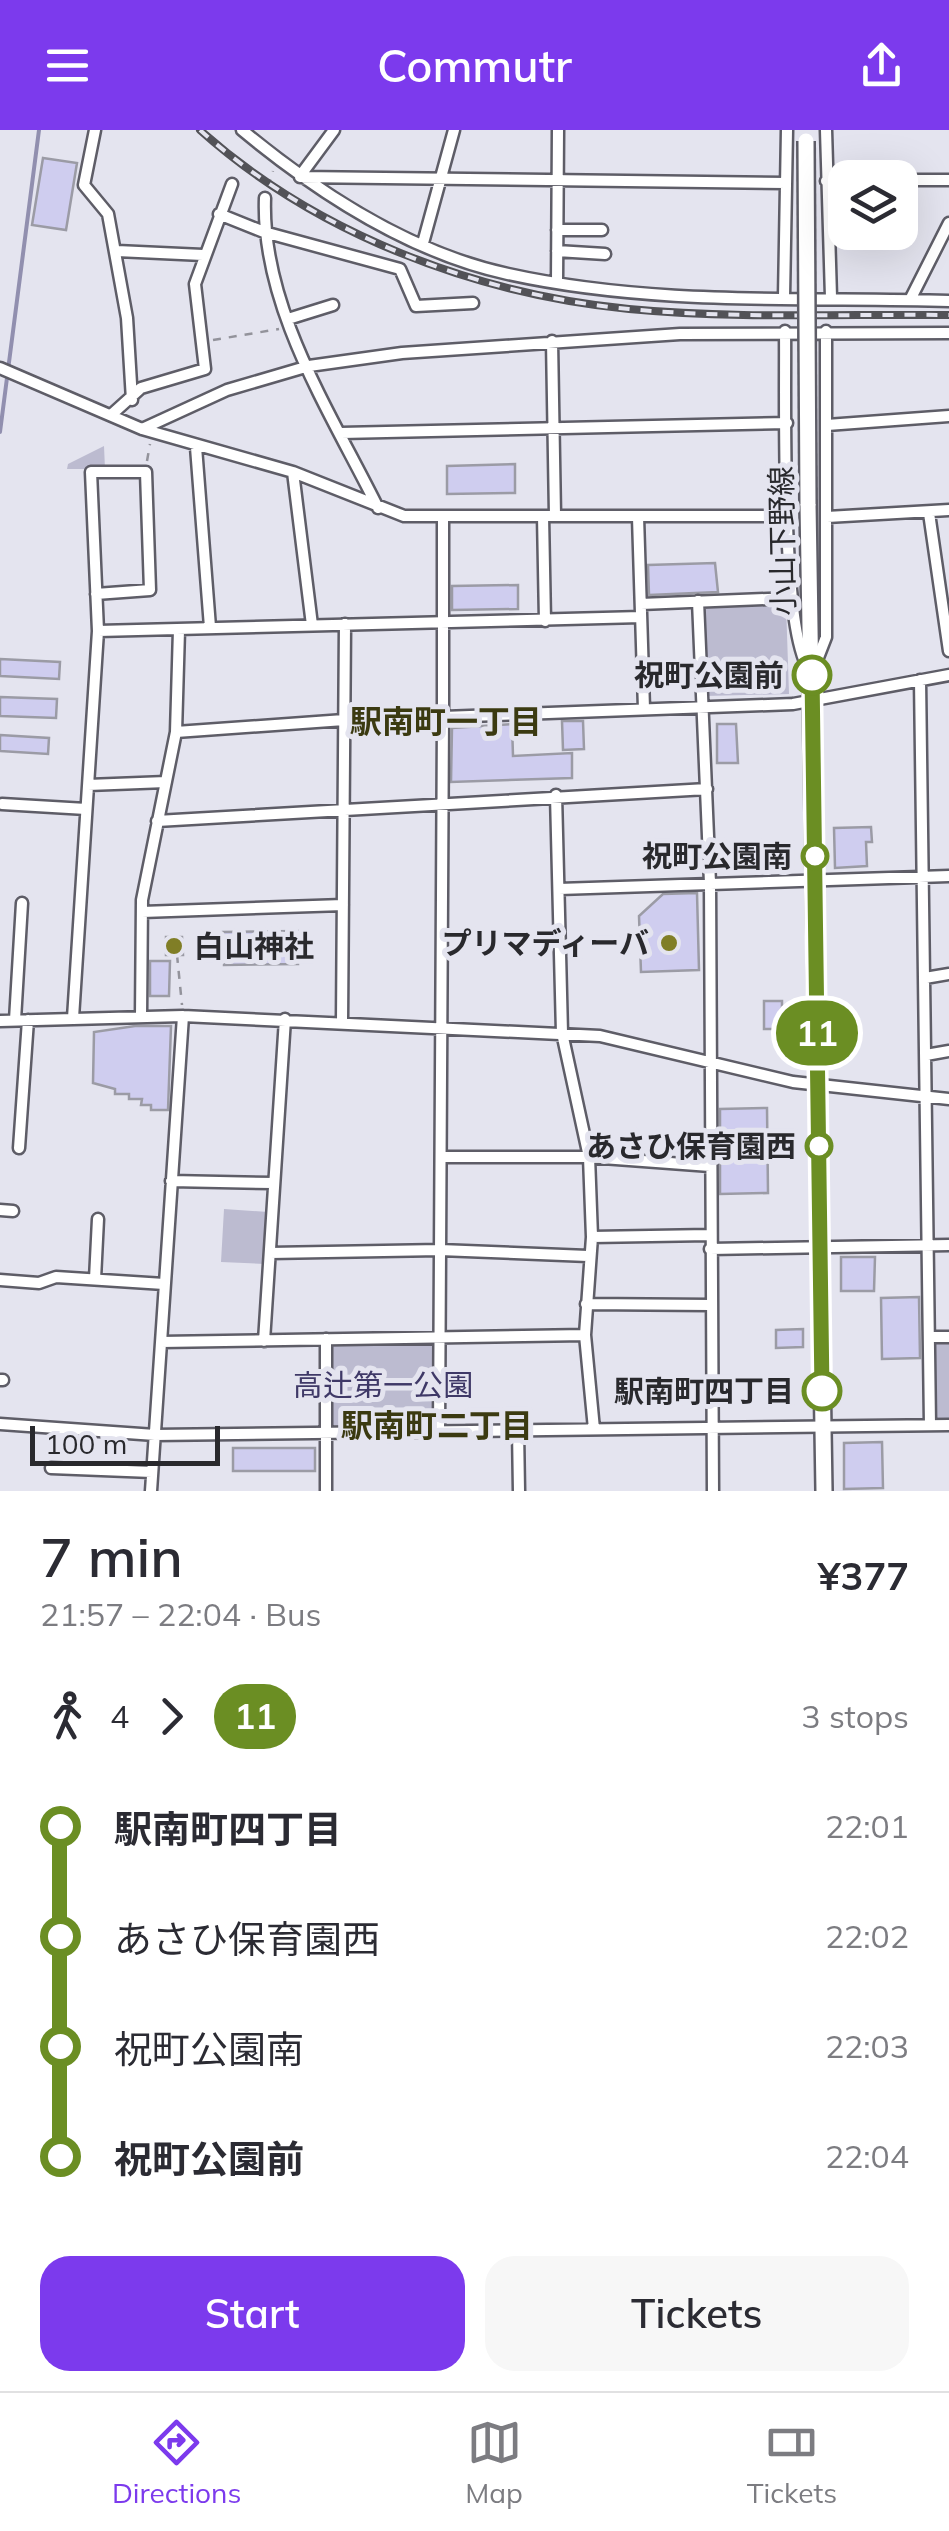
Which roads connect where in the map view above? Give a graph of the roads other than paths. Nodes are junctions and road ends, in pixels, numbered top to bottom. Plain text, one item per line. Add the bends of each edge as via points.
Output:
1 (95, 130) edge
2 (242, 130) edge
3 (334, 130) edge
4 (454, 130) edge
5 (558, 130) edge
6 (787, 130) edge
7 (826, 130) edge
8 (806, 135) edge
9 (299, 177) junction
10 (441, 177) junction
11 (918, 180) edge
12 (949, 180) edge
13 (826, 181) joint
14 (558, 183) junction
15 (786, 183) junction
16 (232, 184) dead end
17 (266, 198) road end
18 (219, 214) junction
19 (949, 223) edge
20 (557, 230) junction
21 (602, 230) dead end
22 (264, 232) junction
23 (423, 243) junction
24 (117, 252) junction
25 (557, 252) junction
26 (605, 254) dead end
27 (203, 255) junction
28 (557, 282) junction
29 (784, 297) junction
30 (831, 297) junction
31 (910, 300) junction
32 (949, 301) edge
33 (473, 303) dead end
34 (333, 305) dead end
35 (290, 323) junction
36 (785, 331) junction
37 (826, 331) junction
38 (949, 333) edge
39 (552, 341) junction
40 (308, 366) junction
41 (0, 368) edge
42 (132, 400) junction
43 (110, 416) junction
44 (949, 416) edge
45 (787, 423) junction
46 (827, 425) junction
47 (555, 428) junction
48 (147, 431) junction
49 (341, 432) junction
50 (196, 447) junction
51 (293, 472) junction
52 (378, 509) junction
53 (949, 510) edge
54 (929, 513) junction
55 (443, 516) junction
56 (549, 516) junction
57 (788, 516) junction
58 (638, 517) junction
59 (827, 518) junction
60 (96, 594) junction
61 (792, 598) junction
62 (698, 602) junction
63 (641, 604) junction
64 (642, 617) junction
65 (545, 621) junction
66 (442, 622) junction
67 (345, 624) junction
68 (312, 625) junction
69 (210, 627) junction
70 (179, 630) junction
71 (98, 631) junction
72 (949, 651) edge
73 (812, 673) junction
74 (949, 675) edge
75 (920, 680) junction
76 (812, 698) junction
77 (706, 707) junction
78 (644, 709) junction
79 (443, 717) junction
80 (344, 720) junction
81 (176, 732) junction
82 (166, 782) junction
83 (88, 785) junction
84 (707, 789) junction
85 (556, 796) junction
86 (2, 804) edge
87 (442, 805) junction
88 (86, 810) junction
89 (344, 810) junction
90 (157, 821) junction
91 (949, 876) edge
92 (923, 880) junction
93 (815, 882) junction
94 (710, 884) junction
95 (558, 889) junction
96 (22, 903) dead end
97 (343, 905) junction
98 (142, 912) junction
99 (949, 974) edge
100 (925, 978) junction
101 (141, 1016) junction
102 (183, 1016) junction
103 (72, 1018) junction
104 (285, 1019) junction
105 (14, 1020) junction
106 (28, 1020) junction
107 (0, 1021) edge
108 (342, 1022) junction
109 (442, 1028) junction
110 (562, 1033) junction
111 (949, 1051) edge
112 (926, 1055) junction
113 (712, 1063) junction
114 (818, 1085) junction
115 (927, 1097) junction
116 (949, 1099) edge
117 (19, 1148) dead end
118 (440, 1157) junction
119 (589, 1157) junction
120 (710, 1166) junction
121 (171, 1181) junction
122 (273, 1183) junction
123 (0, 1210) edge
124 (13, 1211) dead end
125 (98, 1220) dead end
126 (710, 1235) junction
127 (592, 1236) junction
128 (949, 1245) edge
129 (928, 1246) junction
130 (820, 1248) junction
131 (710, 1249) junction
132 (440, 1250) junction
133 (270, 1252) junction
134 (588, 1256) junction
135 (95, 1279) junction
136 (0, 1280) edge
137 (164, 1284) junction
138 (586, 1304) junction
139 (710, 1306) junction
140 (585, 1335) junction
141 (949, 1337) edge
142 (930, 1338) junction
143 (326, 1339) junction
144 (438, 1339) junction
145 (264, 1341) junction
146 (161, 1342) junction
147 (0, 1424) edge
148 (930, 1425) junction
149 (949, 1425) edge
150 (823, 1426) junction
151 (712, 1427) junction
152 (594, 1429) junction
153 (518, 1430) junction
154 (440, 1431) junction
155 (326, 1434) junction
156 (155, 1435) junction
157 (51, 1468) dead end
158 (152, 1472) junction
159 (151, 1491) edge
160 (326, 1491) edge
161 (520, 1491) edge
162 (713, 1491) edge
163 (824, 1491) edge

1 - 24 street via 84,186 108,214
2 - 9 street
3 - 9 street
4 - 10 street
5 - 14 street
6 - 15 street
7 - 13 street
8 - 73 main road, 小山下野線, bridge
9 - 10 street
9 - 23 street
10 - 14 street
10 - 23 street
11 - 12 street
13 - 30 street
14 - 15 street
14 - 20 street
15 - 29 street
16 - 18 street
17 - 22 street
18 - 22 street
18 - 27 street
19 - 31 street
20 - 21 street
20 - 25 street
22 - 33 street via 400,269 416,306
22 - 35 street
23 - 28 street via 505,274
24 - 27 street
24 - 42 street
25 - 26 street
25 - 28 street
27 - 42 street via 195,284 205,369 141,388
28 - 29 street via 660,297
29 - 30 street
30 - 31 street
31 - 32 street
34 - 35 street
35 - 40 street
36 - 37 street
36 - 39 street
36 - 45 street
37 - 38 street
37 - 46 street
39 - 40 street
39 - 47 street
40 - 48 street via 227,390
40 - 49 street
41 - 43 street
42 - 43 street
43 - 48 street
44 - 46 street
45 - 47 street
45 - 57 street
46 - 59 street
47 - 49 street
47 - 56 street
48 - 50 street
49 - 52 street
50 - 51 street
50 - 69 street
51 - 52 street
51 - 68 street
52 - 55 street
53 - 54 street
54 - 59 street
54 - 72 street
55 - 56 street
55 - 66 street
56 - 58 street
56 - 65 street
57 - 58 street
57 - 61 street
58 - 63 street
59 - 73 street via 826,638
60 - 60 street via 92,472 146,472 150,590
60 - 71 street
61 - 62 street
61 - 73 street via 802,664
62 - 63 street
62 - 77 street
63 - 64 street
64 - 65 street
64 - 78 street
65 - 66 street
66 - 67 street
66 - 79 street
67 - 68 street
67 - 80 street
68 - 69 street
69 - 70 street
70 - 71 street
70 - 81 street
71 - 83 street
73 - 76 main road, 小山下野線
74 - 75 street
75 - 76 street
75 - 92 street
76 - 77 street
76 - 93 main road, 小山下野線
77 - 78 street
77 - 84 street
78 - 79 street
79 - 87 street
80 - 81 street
80 - 89 street
81 - 82 street
82 - 83 street
82 - 90 street
83 - 88 street
84 - 85 street
84 - 94 street
85 - 87 street
85 - 95 street
86 - 88 street
87 - 89 street
87 - 109 street
88 - 103 street
89 - 90 street
89 - 97 street
90 - 98 street
91 - 92 street
92 - 93 street
92 - 100 street
93 - 94 street
93 - 114 main road, 小山下野線
94 - 95 street
94 - 113 street
95 - 110 street
96 - 105 street
97 - 98 street
97 - 108 street
98 - 101 street
99 - 100 street
100 - 112 street
101 - 102 street
101 - 103 street
102 - 104 street
102 - 121 street
103 - 106 street
104 - 108 street
104 - 122 street
105 - 106 street
105 - 107 street
106 - 117 street
108 - 109 street
109 - 110 street
109 - 118 street
110 - 113 street via 634,1042
110 - 119 street
111 - 112 street
112 - 115 street
113 - 114 street
113 - 120 street
114 - 115 street
114 - 130 main road, 小山下野線
115 - 116 street
115 - 129 street
118 - 119 street
118 - 132 street
119 - 120 street
119 - 127 street
120 - 126 street
121 - 122 street
121 - 137 street
122 - 133 street
123 - 124 street
125 - 135 street
126 - 127 street
126 - 131 street
127 - 134 street
128 - 129 street
129 - 130 street
129 - 142 street
130 - 131 street
130 - 150 main road, 小山下野線
131 - 139 street
132 - 133 street
132 - 134 street
132 - 144 street
133 - 145 street
134 - 138 street
135 - 136 street
135 - 137 street
137 - 146 street
138 - 139 street
138 - 140 street
139 - 151 street
140 - 144 street
140 - 152 street
141 - 142 street
142 - 148 street
143 - 144 street
143 - 145 street
143 - 155 street
144 - 154 street
145 - 146 street
146 - 156 street
147 - 156 street
148 - 149 street
148 - 150 street
150 - 151 street
150 - 163 main road, 小山下野線
151 - 152 street
151 - 162 street
152 - 153 street
153 - 154 street
153 - 161 street
154 - 155 street
155 - 156 street
155 - 160 street
156 - 158 street
157 - 158 street
158 - 159 street

